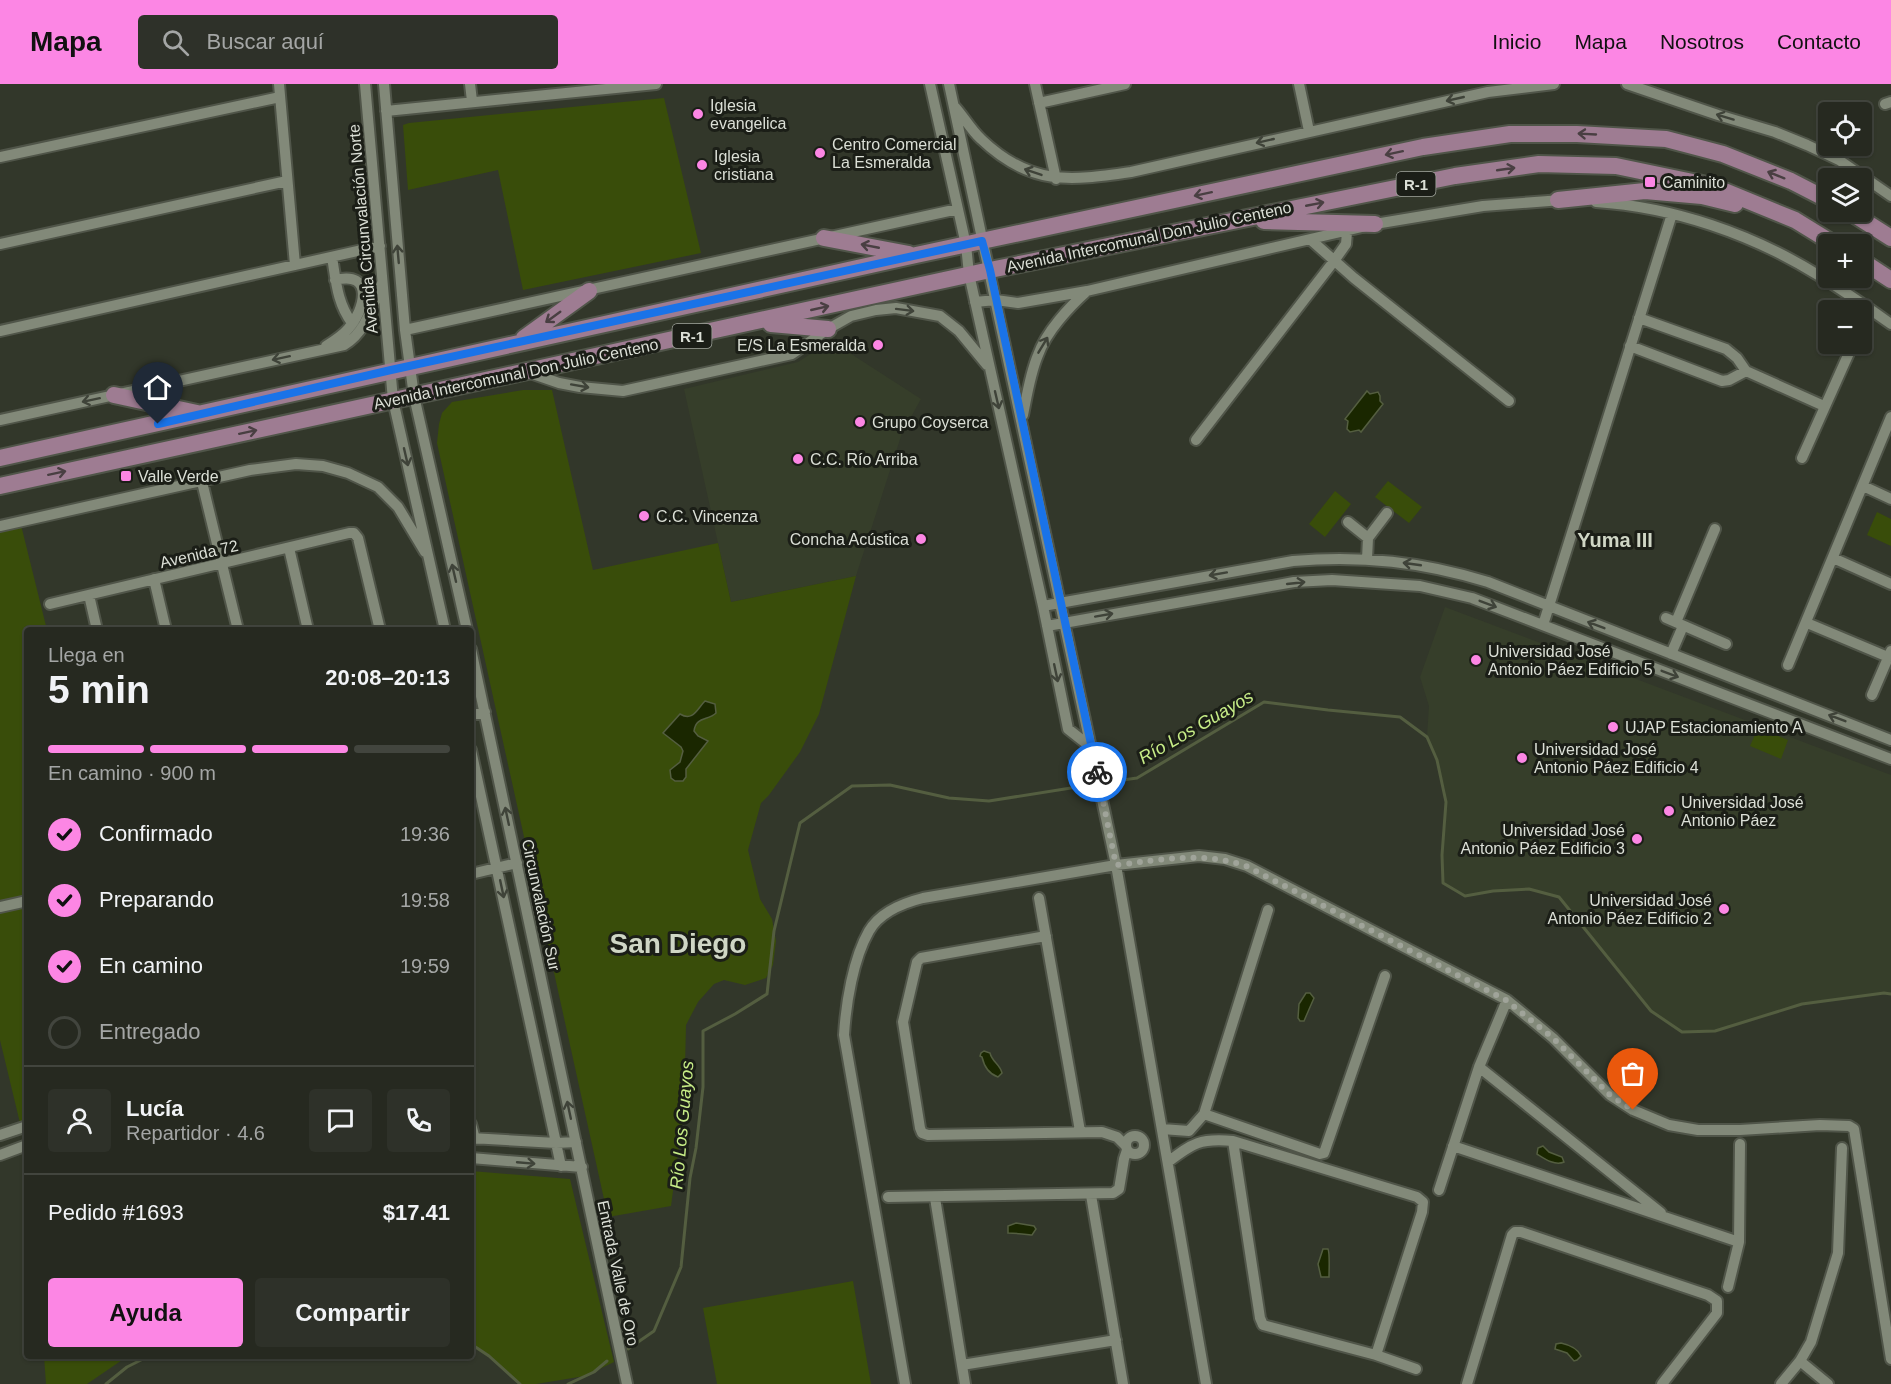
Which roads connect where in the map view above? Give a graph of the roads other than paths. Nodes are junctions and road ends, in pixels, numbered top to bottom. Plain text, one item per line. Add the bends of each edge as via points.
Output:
1 (279, 84) edge
2 (365, 84) edge
3 (384, 84) edge
4 (470, 84) edge
5 (650, 84) edge
6 (930, 84) edge
7 (948, 84) edge
8 (1035, 84) edge
9 (1125, 84) edge
10 (1299, 84) edge
11 (1554, 84) edge
12 (1627, 84) edge
13 (558, 89) edge
14 (280, 97) junction
15 (472, 101) junction
16 (1039, 103) junction
17 (953, 104) junction
18 (386, 111) junction
19 (1309, 131) junction
20 (0, 157) edge
21 (1056, 179) junction
22 (287, 181) junction
23 (1818, 195) edge
24 (1891, 196) edge
25 (1558, 200) junction
26 (958, 209) junction
27 (1672, 214) junction
28 (1785, 217) junction
29 (1233, 220) junction
30 (1866, 222) edge
31 (1375, 224) junction
32 (1347, 232) junction
33 (1818, 235) edge
34 (824, 238) junction
35 (1891, 238) edge
36 (1311, 240) junction
37 (974, 243) junction
38 (0, 244) edge
39 (380, 246) junction
40 (916, 255) junction
41 (332, 257) junction
42 (1334, 261) junction
43 (295, 265) junction
44 (1872, 267) edge
45 (990, 270) junction
46 (969, 274) junction
47 (1891, 279) edge
48 (336, 280) junction
49 (382, 283) junction
50 (361, 286) junction
51 (589, 291) junction
52 (1087, 291) junction
53 (996, 300) junction
54 (1856, 300) edge
55 (975, 302) junction
56 (1872, 310) edge
57 (1639, 318) junction
58 (352, 323) junction
59 (752, 323) junction
60 (1891, 324) edge
61 (828, 329) junction
62 (405, 330) junction
63 (0, 331) edge
64 (517, 343) junction
65 (1630, 346) junction
66 (318, 351) junction
67 (1848, 354) edge
68 (411, 366) junction
69 (990, 369) junction
70 (391, 370) junction
71 (524, 371) junction
72 (1746, 371) junction
73 (114, 395) junction
74 (414, 396) junction
75 (393, 400) junction
76 (1509, 401) dead end
77 (1824, 406) junction
78 (203, 414) junction
79 (0, 420) edge
80 (1021, 421) junction
81 (1890, 425) edge
82 (1196, 440) dead end
83 (0, 458) edge
84 (1802, 458) dead end
85 (202, 482) junction
86 (0, 486) edge
87 (1863, 486) junction
88 (1891, 499) edge
89 (1387, 513) dead end
90 (1348, 522) dead end
91 (0, 526) edge
92 (1715, 529) dead end
93 (1368, 538) junction
94 (289, 548) junction
95 (1833, 558) junction
96 (1367, 559) junction
97 (430, 560) junction
98 (222, 564) junction
99 (154, 579) junction
100 (1891, 584) edge
101 (89, 594) junction
102 (1060, 602) junction
103 (50, 604) dead end
104 (1043, 606) junction
105 (1548, 606) junction
106 (1065, 622) junction
107 (1675, 622) junction
108 (1807, 623) junction
109 (1543, 625) junction
110 (1047, 626) junction
111 (96, 627) edge
112 (165, 627) edge
113 (237, 627) edge
114 (307, 627) edge
115 (379, 627) edge
116 (444, 627) edge
117 (466, 627) edge
118 (1726, 644) dead end
119 (1671, 654) junction
120 (1890, 654) edge
121 (474, 662) edge
122 (1788, 665) dead end
123 (1749, 684) junction
124 (1872, 695) dead end
125 (1742, 702) junction
126 (485, 712) junction
127 (474, 714) edge
128 (1891, 740) edge
129 (1092, 748) junction
130 (1891, 759) edge
131 (475, 793) edge
132 (517, 863) junction
133 (1116, 865) junction
134 (497, 868) junction
135 (474, 873) edge
136 (1039, 898) dead end
137 (24, 902) edge
138 (0, 907) edge
139 (1268, 910) dead end
140 (1046, 936) junction
141 (1385, 976) dead end
142 (1506, 1000) junction
143 (1479, 1067) junction
144 (1204, 1114) junction
145 (24, 1127) edge
146 (1080, 1131) junction
147 (1189, 1131) junction
148 (0, 1135) edge
149 (1163, 1135) junction
150 (474, 1138) edge
151 (1233, 1141) junction
152 (576, 1142) junction
153 (556, 1143) junction
154 (1193, 1143) junction
155 (1740, 1144) dead end
156 (24, 1146) edge
157 (1453, 1146) junction
158 (1126, 1148) junction
159 (1842, 1148) dead end
160 (0, 1155) edge
161 (474, 1158) edge
162 (1167, 1162) junction
163 (561, 1166) junction
164 (582, 1167) junction
165 (1439, 1190) dead end
166 (1091, 1195) junction
167 (888, 1197) dead end
168 (935, 1198) junction
169 (1666, 1218) junction
170 (1739, 1242) junction
171 (1728, 1287) dead end
172 (1116, 1340) junction
173 (1376, 1355) junction
174 (1891, 1359) edge
175 (1800, 1361) junction
176 (962, 1365) junction
177 (1416, 1369) dead end
178 (627, 1384) edge
179 (905, 1384) edge
180 (965, 1384) edge
181 (1123, 1384) edge
182 (1206, 1384) edge
183 (1467, 1384) edge
184 (1662, 1384) edge
185 (1781, 1384) edge
186 (1828, 1384) edge

1 - 14 street
2 - 39 street, Avenida Circunvalación Norte
3 - 18 street, Avenida Circunvalación Norte
4 - 15 street
5 - 13 street
6 - 26 street
7 - 17 street
8 - 16 street
9 - 16 street
10 - 19 street
11 -> 19 street via 1488,92
24 -> 12 street via 1839,160 1807,145
13 - 15 street
14 - 20 street
14 - 22 street
15 - 18 street
16 - 21 street
21 -> 17 street via 1004,159 980,138
17 - 37 street
62 -> 18 street, Avenida Circunvalación Norte
19 -> 21 street via 1131,172
22 - 38 street
22 - 43 street
23 -> 37 main road, Avenida Intercomunal Don Julio Centeno / R-1 via 1723,154 1666,139 1510,134 1423,147
25 - 27 street via 1614,203
25 - 28 main road via 1627,191 1671,192
25 - 31 street via 1483,206
26 - 34 street
26 - 37 street
27 - 54 street via 1740,235 1817,274
27 - 57 street
29 -> 28 main road, Avenida Intercomunal Don Julio Centeno / R-1 via 1455,176 1539,164 1616,166 1712,186
28 - 33 main road, Avenida Intercomunal Don Julio Centeno / R-1
29 - 31 main road
29 - 45 main road, Avenida Intercomunal Don Julio Centeno / R-1
30 - 35 main road
31 - 32 street
32 - 36 street
32 - 42 street via 1346,244
40 -> 34 main road
34 - 51 street
36 - 42 street
36 - 52 street
37 - 40 main road, Avenida Intercomunal Don Julio Centeno / R-1
37 - 45 street
37 - 46 street
39 - 41 street
39 - 49 street, Avenida Circunvalación Norte
40 - 64 main road, Avenida Intercomunal Don Julio Centeno / R-1
41 - 43 street
41 - 48 street
42 - 76 street
42 - 82 street
43 - 63 street
44 - 47 main road
45 - 46 main road, Avenida Intercomunal Don Julio Centeno / R-1
45 - 53 street
46 - 55 street
59 -> 46 main road, Avenida Intercomunal Don Julio Centeno / R-1
48 - 50 street via 354,279
48 - 58 street via 340,302
49 - 50 street
49 - 66 street via 361,332 344,345
49 - 70 street, Avenida Circunvalación Norte
50 - 58 street via 363,300
51 - 62 street
51 -> 64 main road
52 - 53 street via 1018,303
80 -> 52 street via 1039,352 1072,304
53 - 55 street
53 - 80 street
55 - 69 street
56 - 60 street
57 - 65 street
57 - 72 street via 1726,349
58 - 66 street via 340,337
59 - 61 main road
59 - 71 main road, Avenida Intercomunal Don Julio Centeno / R-1
61 -> 69 street via 851,316 876,310 920,311 940,316 959,331
71 -> 61 street via 559,382 623,391 792,354
62 - 68 street, Avenida Circunvalación Norte
64 - 68 main road, Avenida Intercomunal Don Julio Centeno / R-1
65 - 72 street via 1722,381
65 - 105 street
66 -> 73 street
67 - 77 street
68 - 70 main road, Avenida Intercomunal Don Julio Centeno / R-1
68 - 74 street, Avenida Circunvalación Norte
69 -> 104 street
70 - 75 street, Avenida Circunvalación Norte
70 - 78 main road, Avenida Intercomunal Don Julio Centeno / R-1
71 - 74 main road, Avenida Intercomunal Don Julio Centeno / R-1
72 - 77 street
73 - 78 main road
73 -> 79 street
74 - 75 main road, Avenida Intercomunal Don Julio Centeno / R-1
117 -> 74 street
86 -> 75 main road, Avenida Intercomunal Don Julio Centeno / R-1
75 -> 97 street
77 - 84 street
78 - 83 main road, Avenida Intercomunal Don Julio Centeno / R-1
80 - 102 street
81 - 87 street
85 - 91 street
85 - 97 street via 296,464 348,473 378,487 398,507
85 - 98 street
87 - 88 street
87 - 95 street
89 - 93 street
90 - 93 street
92 - 107 street
93 - 96 street
94 - 98 street, Avenida 72
94 - 114 street
94 - 115 street, Avenida 72 via 354,533
95 - 100 street
95 - 108 street
96 -> 102 street via 1293,561
105 -> 96 street via 1460,573
97 - 116 street
98 - 99 street, Avenida 72
98 - 113 street
99 - 101 street, Avenida 72
99 - 112 street
101 - 103 street, Avenida 72
101 - 111 street
102 - 104 street
102 - 106 street
104 - 110 street
105 - 109 street
119 -> 105 street
106 -> 109 street via 1294,582 1332,580 1420,586 1472,598
106 - 110 street
106 - 129 street
107 - 118 street
107 - 119 street
108 - 120 street
108 - 122 street
109 -> 125 street
110 -> 129 street via 1068,729
119 - 123 street
120 - 124 street
121 - 126 street, Circunvalación Sur
123 - 125 street
128 -> 123 street
125 - 130 street
126 - 127 street
132 -> 126 street, Circunvalación Sur
129 - 133 street
131 - 134 street
132 - 134 street
152 -> 132 street, Circunvalación Sur
133 - 142 street via 1199,856 1226,859
133 - 149 street
133 - 179 street via 903,903 869,930 845,1011 844,1035
134 - 135 street
134 -> 153 street
136 - 140 street
137 - 138 street
139 - 144 street
140 - 146 street
140 - 146 street via 921,958 917,962 903,1022 920,1128 928,1135
141 - 144 street via 1324,1153
142 - 143 street
142 - 174 street via 1553,1038 1610,1095 1633,1110 1670,1125 1698,1130 1820,1125 1854,1129
143 - 157 street
143 - 169 street
144 - 147 street
145 - 148 street
146 - 158 street via 1108,1133
147 - 149 street
147 - 154 street
149 - 158 street via 1144,1144 1143,1151 1137,1154
149 - 162 street
150 - 153 street
151 - 154 street
151 - 173 street via 1263,1325
151 - 173 street via 1423,1202
152 - 153 street
152 - 164 street, Circunvalación Sur
153 - 163 street
154 - 162 street
155 - 170 street
156 - 160 street
157 - 165 street
157 - 169 street
158 - 166 street via 1119,1189
159 - 175 street via 1838,1253 1811,1342
161 -> 163 street
162 - 182 street
163 - 164 street
164 - 178 street, Entrada Valle de Oro
166 - 168 street
166 - 172 street
167 - 168 street
168 - 176 street
169 - 170 street
170 - 171 street
172 - 176 street
172 - 181 street
173 - 177 street
175 - 185 street
175 - 186 street
176 - 180 street
183 - 184 street via 1512,1235 1521,1232 1717,1301 1717,1314

